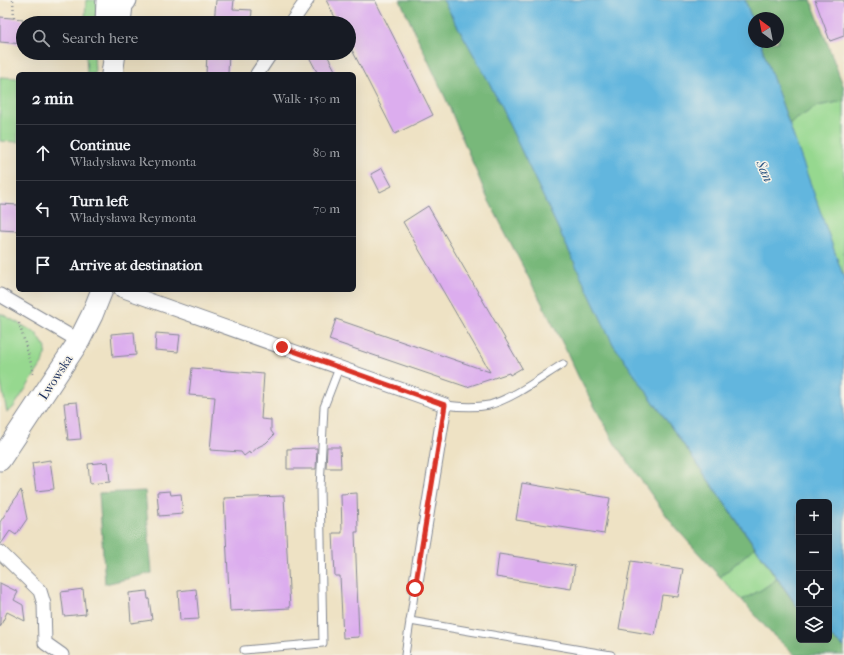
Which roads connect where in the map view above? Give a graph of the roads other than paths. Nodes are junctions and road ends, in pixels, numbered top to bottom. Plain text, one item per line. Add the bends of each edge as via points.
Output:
1 (107, 0) edge
2 (126, 0) edge
3 (307, 0) edge
4 (106, 16) edge
5 (121, 16) edge
6 (296, 16) edge
7 (106, 60) edge
8 (114, 60) edge
9 (266, 60) edge
10 (107, 72) edge
11 (112, 72) edge
12 (258, 72) edge
13 (101, 292) edge
14 (127, 292) edge
15 (0, 295) edge
16 (79, 341) junction
17 (562, 364) dead end
18 (339, 368) junction
19 (445, 405) junction
20 (0, 460) edge
21 (0, 552) edge
22 (415, 588) joint
23 (410, 621) junction
24 (244, 650) dead end
25 (62, 655) edge
26 (405, 655) edge
27 (611, 655) edge

1 - 4 main road
2 - 5 main road via 122,5
3 - 6 street
7 - 10 main road
8 - 11 main road
9 - 12 street
13 - 16 main road, Lwowska
14 - 18 street
15 - 16 street
16 - 20 main road, Lwowska
17 - 19 lane via 510,397 488,405
18 - 19 street
18 - 24 lane via 324,407 320,488 323,644
19 - 22 street
21 - 25 street via 40,591 44,604 45,643
22 - 23 lane
23 - 26 lane
23 - 27 lane

